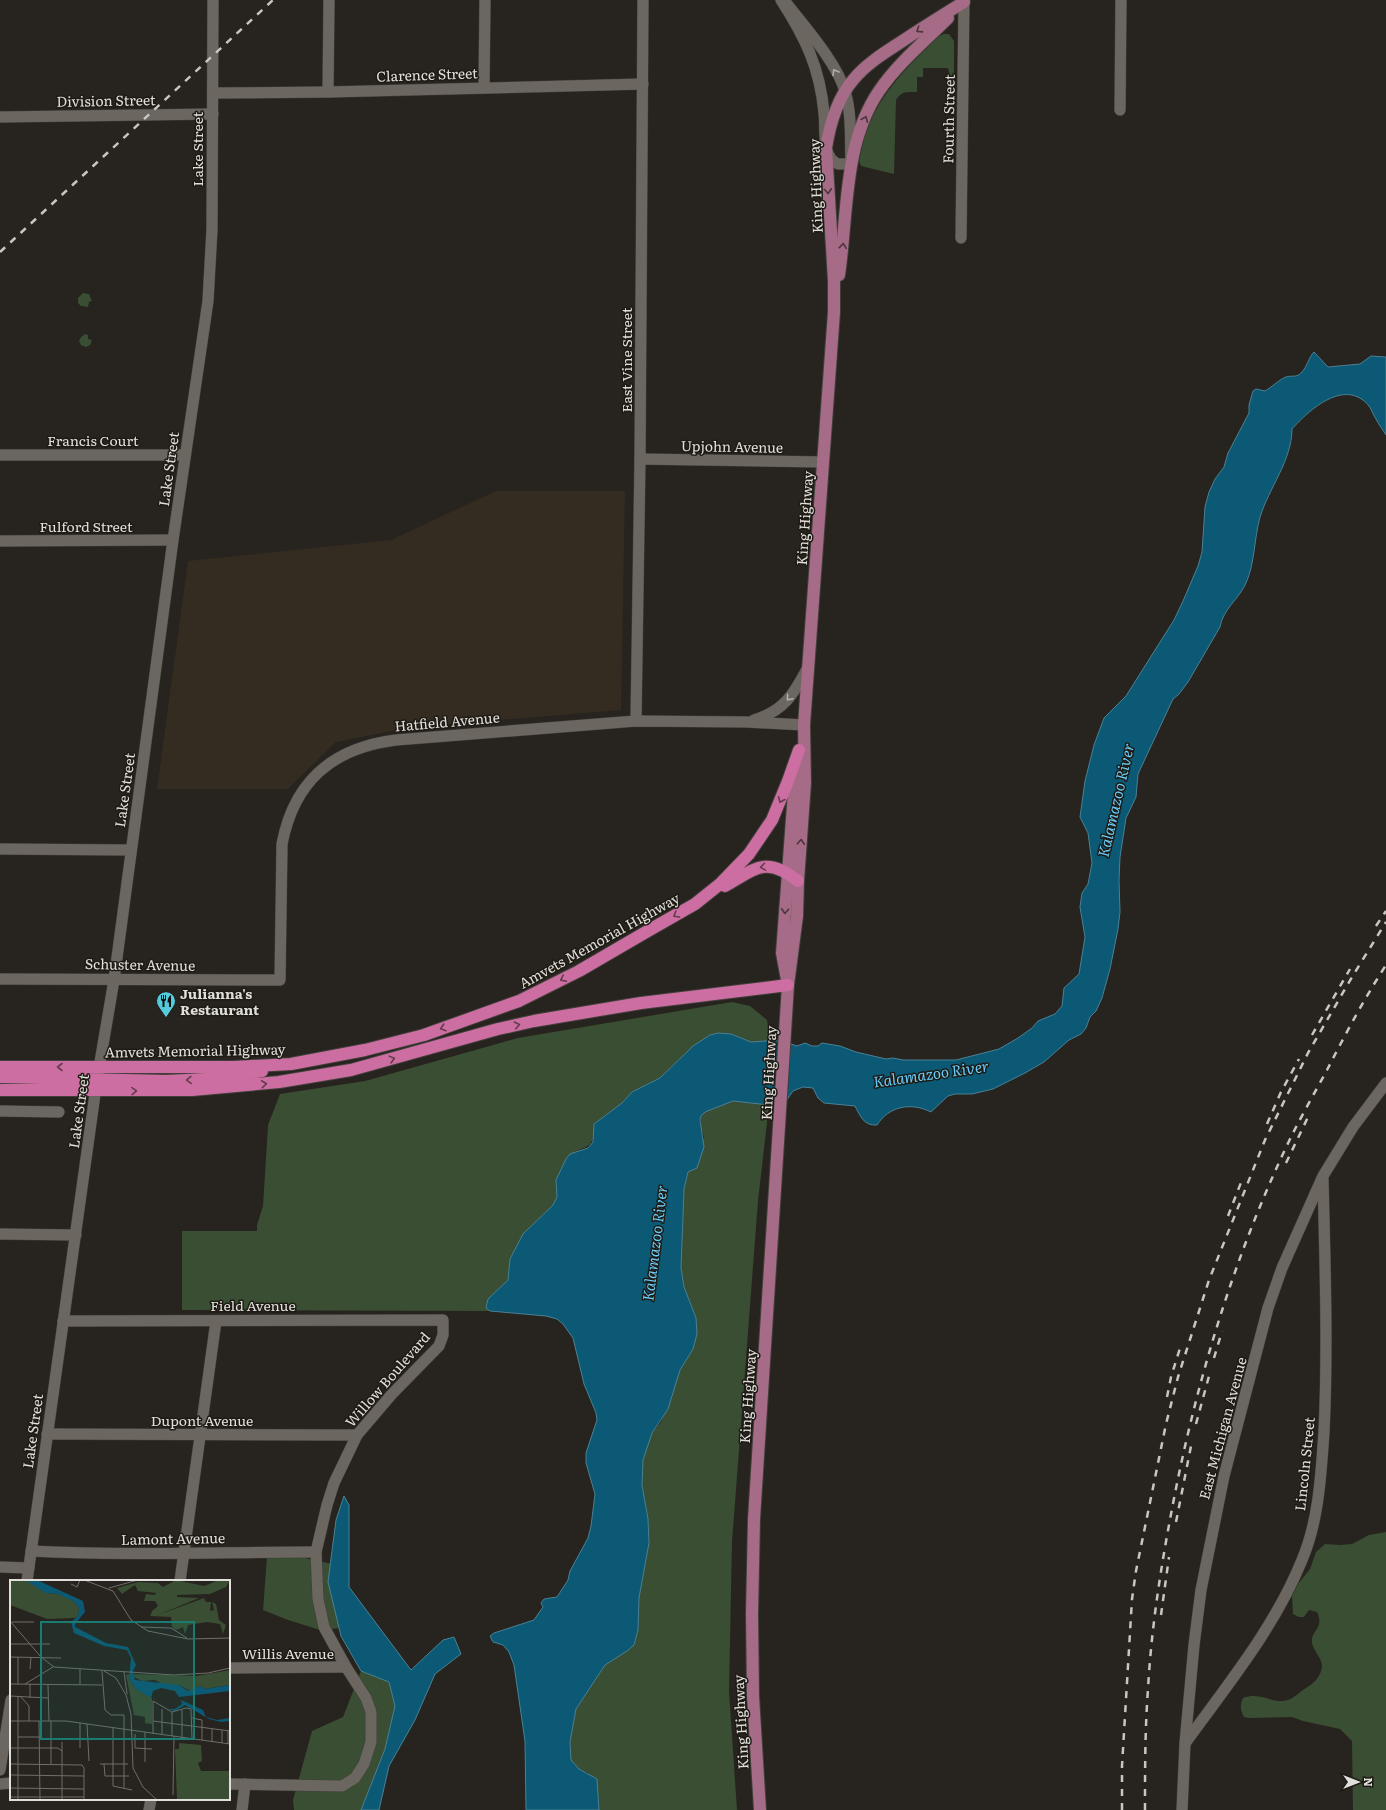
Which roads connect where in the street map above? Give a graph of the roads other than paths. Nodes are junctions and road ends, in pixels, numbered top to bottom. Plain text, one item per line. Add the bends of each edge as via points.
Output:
1 (213, 0) edge
2 (329, 0) edge
3 (485, 0) edge
4 (643, 0) edge
5 (780, 0) edge
6 (784, 0) edge
7 (1121, 0) edge
8 (965, 1) edge
9 (643, 84) junction
10 (484, 88) junction
11 (328, 92) junction
12 (845, 92) junction
13 (212, 93) junction
14 (1120, 110) dead end
15 (212, 114) junction
16 (0, 117) edge
17 (826, 148) junction
18 (851, 164) junction
19 (962, 238) dead end
20 (834, 312) junction
21 (0, 455) edge
22 (185, 455) junction
23 (640, 459) junction
24 (823, 462) junction
25 (173, 540) junction
26 (0, 541) edge
27 (809, 665) junction
28 (636, 721) junction
29 (747, 722) junction
30 (804, 725) junction
31 (798, 750) junction
32 (0, 849) edge
33 (130, 850) junction
34 (787, 872) junction
35 (798, 881) junction
36 (695, 904) junction
37 (0, 979) edge
38 (114, 980) junction
39 (280, 980) joint
40 (788, 985) junction
41 (267, 1066) junction
42 (0, 1067) edge
43 (99, 1067) junction
44 (0, 1077) edge
45 (1386, 1083) edge
46 (96, 1086) junction
47 (0, 1090) edge
48 (0, 1111) edge
49 (59, 1112) dead end
50 (1323, 1176) junction
51 (0, 1234) edge
52 (76, 1235) junction
53 (216, 1320) junction
54 (443, 1320) joint
55 (63, 1321) junction
56 (47, 1434) junction
57 (357, 1435) junction
58 (201, 1436) junction
59 (31, 1551) junction
60 (185, 1552) junction
61 (316, 1552) junction
62 (0, 1567) edge
63 (29, 1568) junction
64 (27, 1580) edge
65 (180, 1580) edge
66 (346, 1667) junction
67 (230, 1668) edge
68 (10, 1706) edge
69 (1185, 1743) junction
70 (0, 1770) edge
71 (10, 1783) edge
72 (0, 1784) edge
73 (230, 1784) edge
74 (245, 1784) junction
75 (150, 1800) edge
76 (149, 1810) edge
77 (242, 1810) edge
78 (760, 1810) edge
79 (1182, 1810) edge

1 - 13 street, Lake Street
2 - 11 street
3 - 10 street
4 - 9 street, East Vine Street
5 - 17 street via 806,40 818,75
12 -> 6 street via 832,66
7 - 14 street
8 -> 12 main road, King Highway via 875,60 862,70
18 -> 8 main road, King Highway via 865,118 879,91
8 - 19 street, Fourth Street
9 - 10 street, Clarence Street
9 - 23 street, East Vine Street
10 - 11 street, Clarence Street
11 - 13 street, Clarence Street
12 - 17 main road, King Highway via 832,118
12 - 18 street
13 - 15 street, Lake Street
15 - 16 street, Division Street
15 - 22 street, Lake Street via 211,267
17 - 18 street via 835,163
17 -> 20 main road, King Highway
20 -> 18 main road, King Highway
20 - 24 main road, King Highway
21 - 22 street, Francis Court
22 - 25 street, Lake Street
23 - 24 street, Upjohn Avenue
23 - 28 street, East Vine Street
24 - 27 main road, King Highway
25 - 26 street, Fulford Street
25 - 33 street, Lake Street
27 -> 29 street via 794,693 783,705 771,714
27 - 30 main road, King Highway
28 - 29 street, Hatfield Avenue
28 - 39 street, Hatfield Avenue via 384,742 357,749 334,760 315,776 297,798 285,826 282,844
29 - 30 street, Hatfield Avenue
30 - 31 main road, King Highway
35 -> 30 main road, King Highway via 805,783
31 - 34 main road, King Highway
31 -> 36 highway, Amvets Memorial Highway via 780,802 761,837 734,871
32 - 33 street
33 - 38 street, Lake Street
34 - 35 highway
34 -> 36 highway via 770,866 756,868
34 -> 40 main road, King Highway via 782,953
35 - 40 main road, King Highway via 797,916
36 -> 41 highway, Amvets Memorial Highway via 579,971 519,1001 486,1014 424,1035 365,1050 307,1062
37 - 38 street, Schuster Avenue
38 - 39 street, Schuster Avenue
38 - 43 street, Lake Street
46 -> 40 highway via 192,1090 258,1085 351,1070 534,1020 641,1003
40 - 78 main road, King Highway via 754,1519 753,1696
41 - 43 highway, Amvets Memorial Highway
41 -> 46 highway via 260,1072 207,1080 137,1081
43 -> 42 highway, Amvets Memorial Highway
43 - 46 street, Lake Street
44 - 46 highway
45 - 50 street, East Michigan Avenue via 1353,1127
46 - 47 highway
46 - 52 street, Lake Street
48 - 49 street
50 - 69 street, East Michigan Avenue via 1285,1261 1268,1308 1224,1476 1201,1590
50 - 69 street, Lincoln Street via 1327,1321 1325,1404 1320,1480 1309,1539 1303,1559 1288,1590 1251,1654
51 - 52 street
52 - 55 street, Lake Street
53 - 54 street, Field Avenue
53 - 55 street, Field Avenue
53 - 58 street
54 - 57 street, Willow Boulevard via 443,1335 439,1346 392,1394
55 - 56 street, Lake Street
56 - 58 street, Dupont Avenue
56 - 59 street, Lake Street
57 - 58 street, Dupont Avenue
57 - 61 street, Willow Boulevard via 334,1483
58 - 60 street
59 - 60 street, Lamont Avenue via 118,1554
59 - 63 street, Lake Street
60 - 61 street, Lamont Avenue
60 - 65 street
61 - 66 street, Willow Boulevard via 316,1583 321,1615 330,1639
62 - 63 street
63 - 64 street, Lake Street
66 - 67 street, Willis Avenue
66 - 74 street, Willow Boulevard via 366,1698 371,1712 371,1742 364,1764 355,1778 342,1786
68 - 70 street
69 - 79 street, East Michigan Avenue
71 - 72 street
73 - 74 street
74 - 77 street
75 - 76 street

